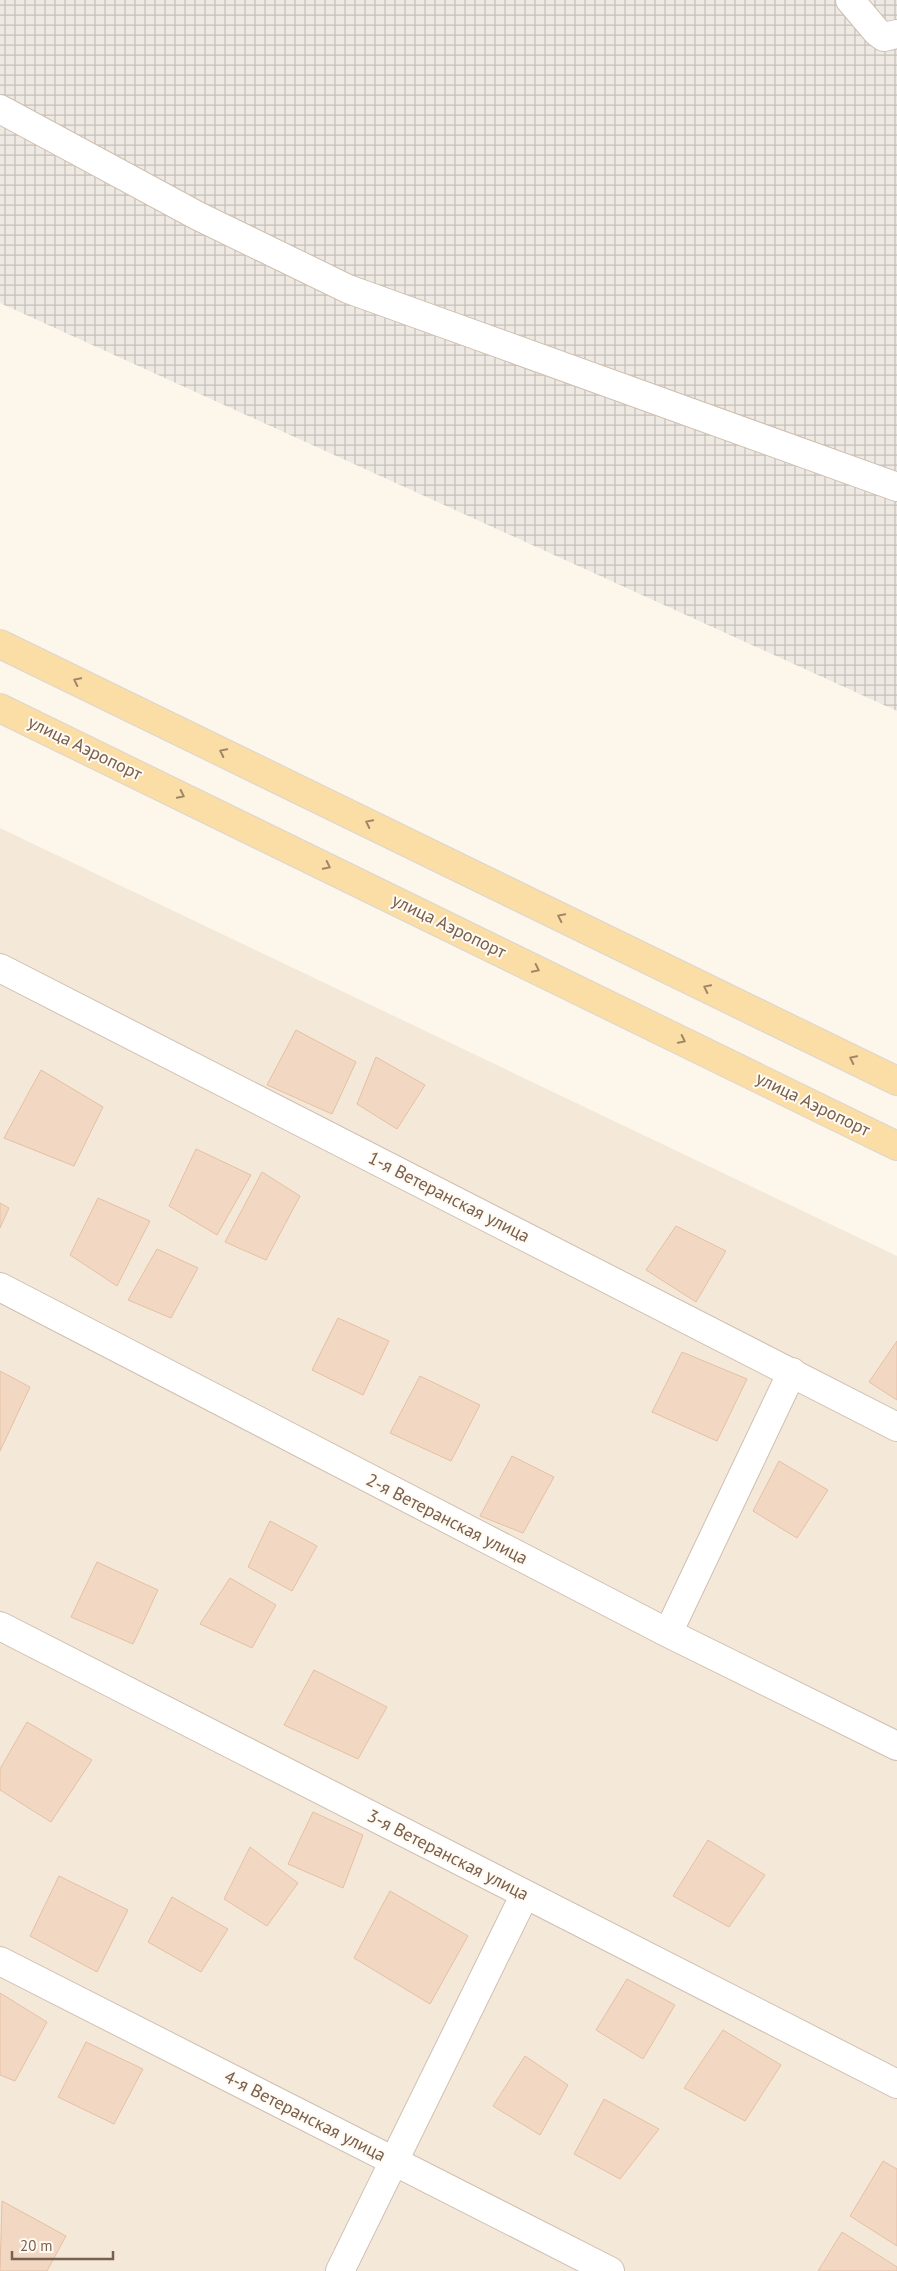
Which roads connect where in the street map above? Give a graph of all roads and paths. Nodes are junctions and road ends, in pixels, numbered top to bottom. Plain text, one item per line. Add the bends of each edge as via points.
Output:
1 (850, 0) edge
2 (897, 34) edge
3 (0, 109) edge
4 (897, 487) edge
5 (0, 644) edge
6 (0, 708) edge
7 (0, 968) edge
8 (897, 1081) edge
9 (897, 1146) edge
10 (0, 1287) edge
11 (792, 1372) junction
12 (897, 1427) edge
13 (0, 1626) edge
14 (668, 1634) junction
15 (897, 1746) edge
16 (524, 1894) junction
17 (0, 1961) edge
18 (897, 2084) edge
19 (394, 2161) junction
20 (340, 2271) edge
21 (610, 2271) edge

1 - 2 street via 877,32 884,36
3 - 4 street via 198,216 348,289
8 -> 5 main road
6 -> 9 main road, улица Аэропорт
7 - 11 street, 1-я Ветеранская улица
10 - 14 street, 2-я Ветеранская улица
11 - 12 street, 1-я Ветеранская улица
11 - 14 street
13 - 16 street, 3-я Ветеранская улица
14 - 15 street, 2-я Ветеранская улица
16 - 18 street, 3-я Ветеранская улица
16 - 19 street
17 - 19 street, 4-я Ветеранская улица
19 - 20 street
19 - 21 street, 4-я Ветеранская улица

